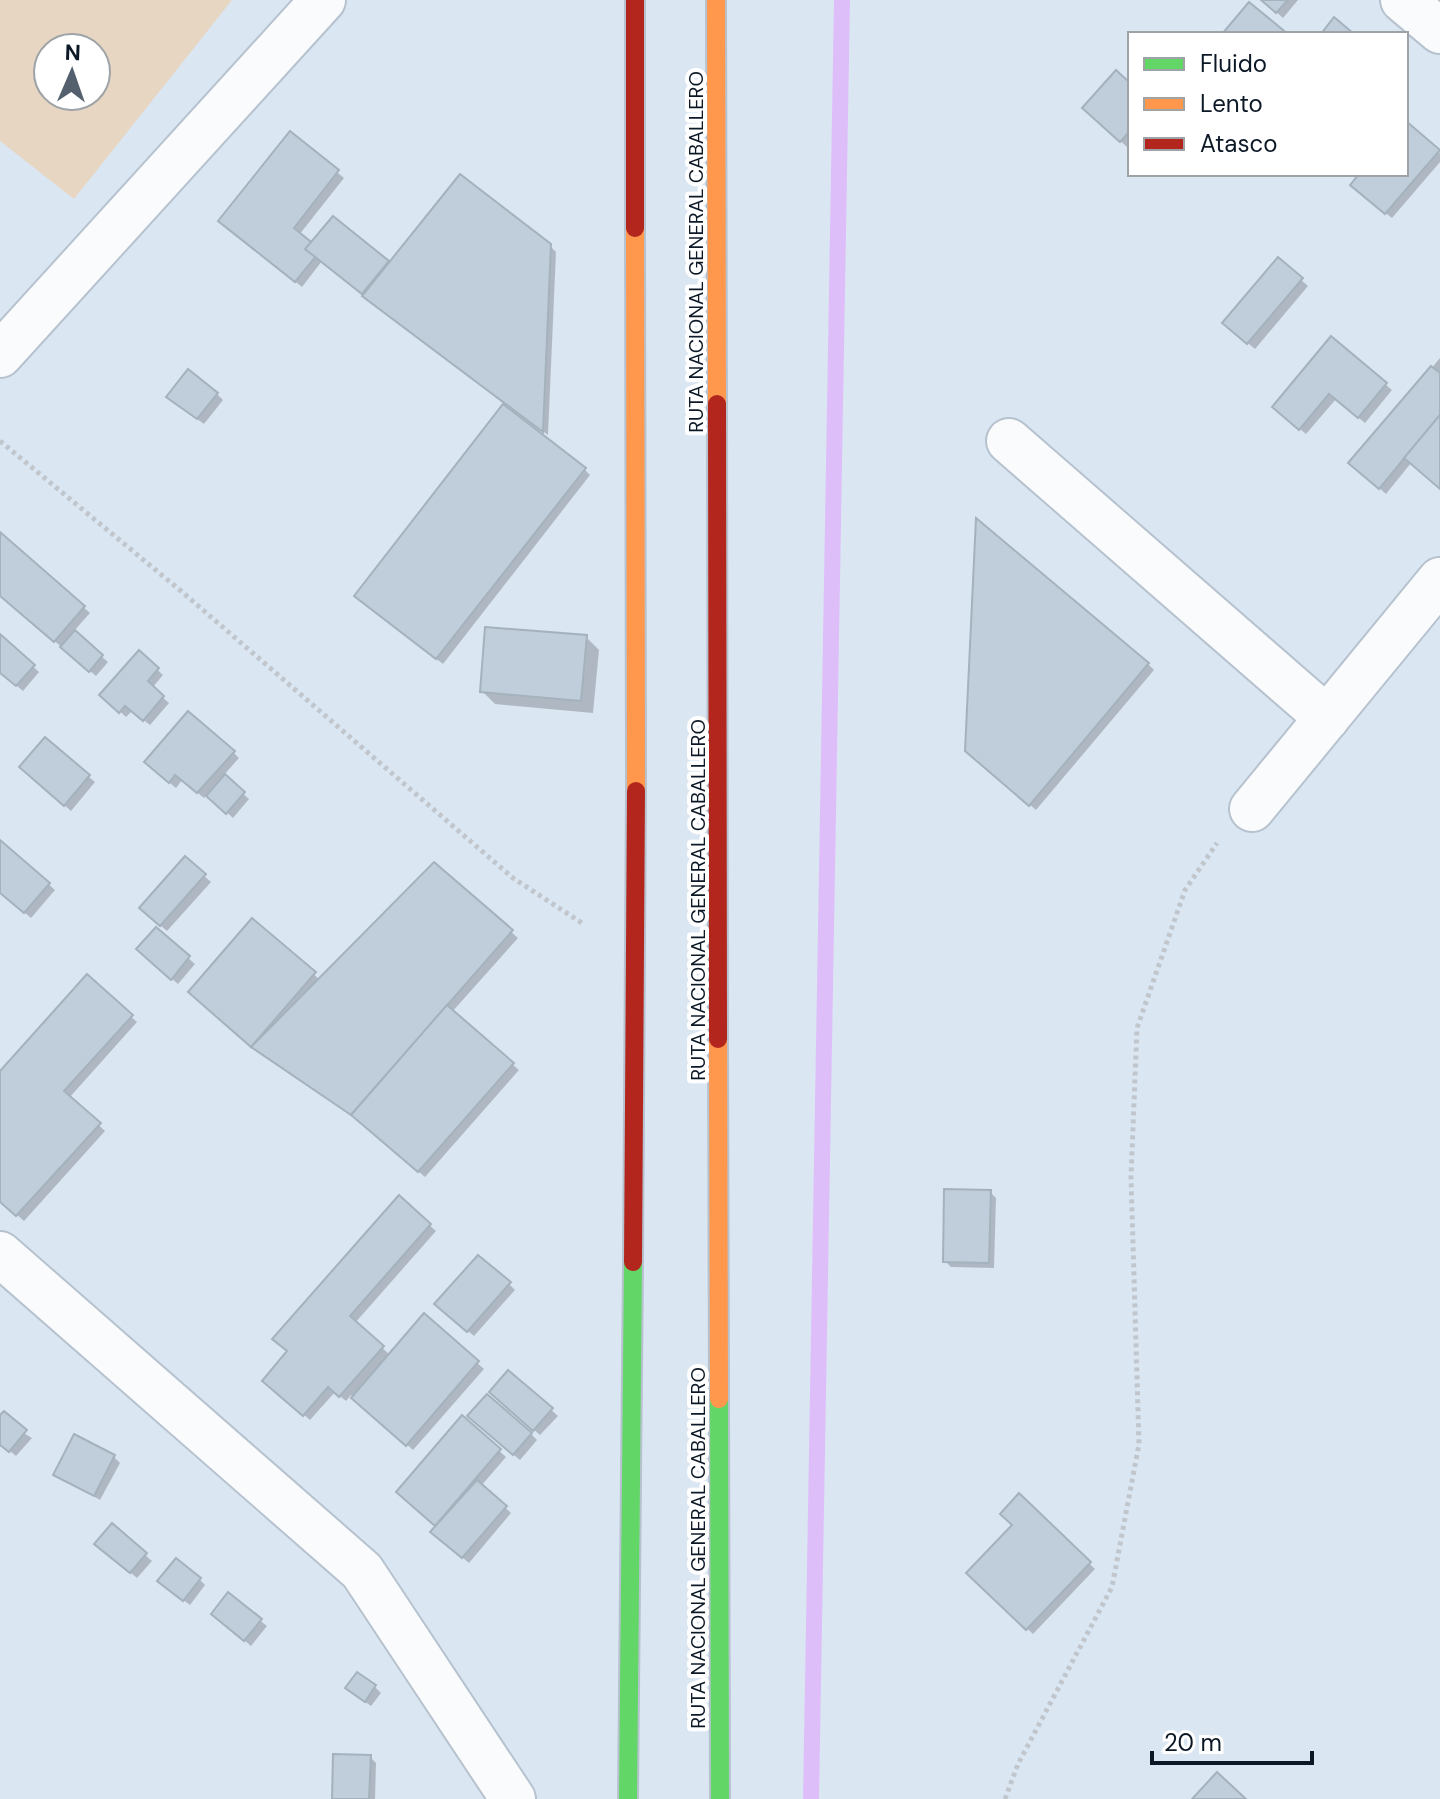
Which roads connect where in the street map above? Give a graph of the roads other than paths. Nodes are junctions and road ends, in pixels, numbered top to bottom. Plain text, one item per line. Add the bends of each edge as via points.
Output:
1 (323, 0) edge
2 (635, 0) edge
3 (716, 0) edge
4 (1403, 0) edge
5 (1440, 31) edge
6 (0, 355) edge
7 (1009, 441) dead end
8 (1440, 580) edge
9 (1327, 718) junction
10 (1252, 809) road end
11 (0, 1254) edge
12 (715, 1787) edge
13 (513, 1799) edge
14 (628, 1799) edge

1 - 6 street
2 - 14 main road via 636,959
3 - 12 main road, RUTA NACIONAL GENERAL CABALLERO
4 - 5 street
7 - 9 street
8 - 9 street
9 - 10 street
11 - 13 street via 362,1571

